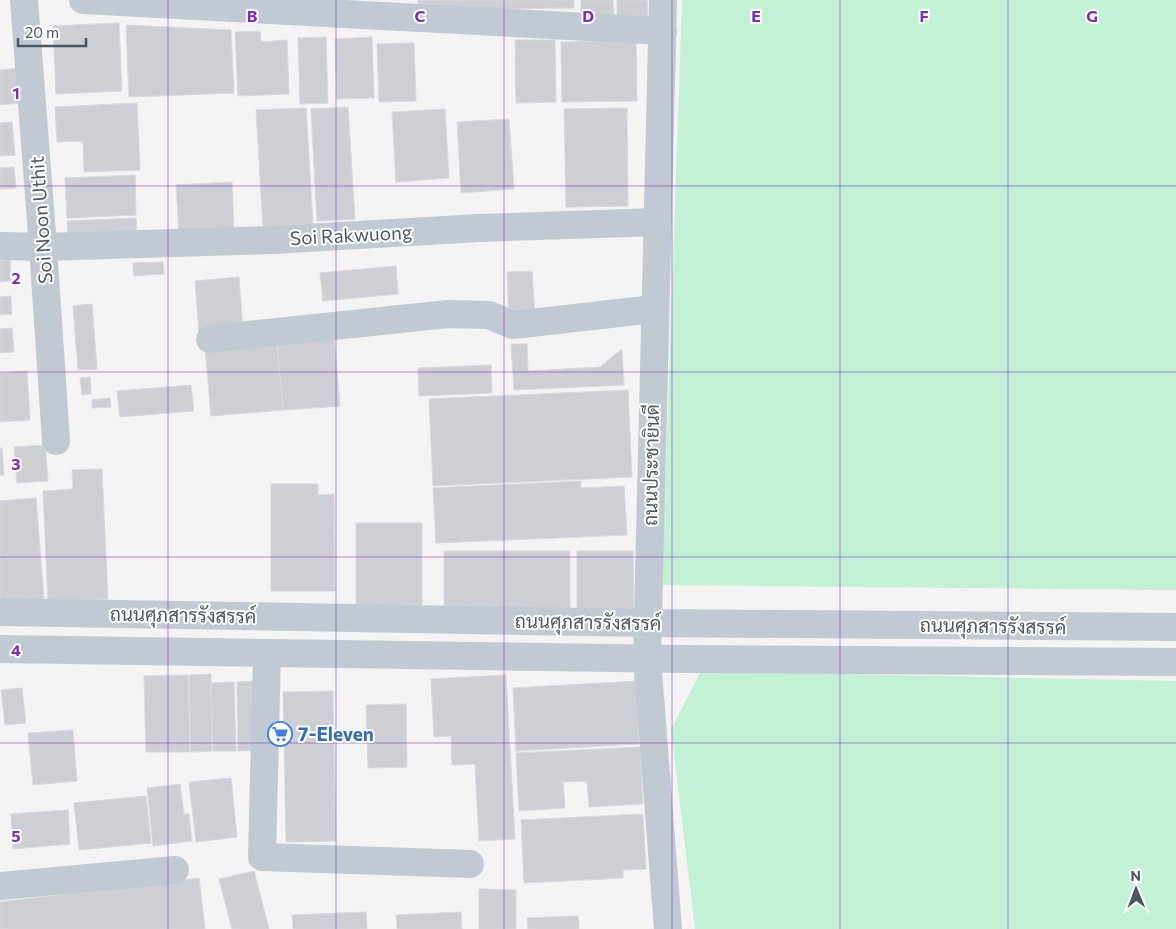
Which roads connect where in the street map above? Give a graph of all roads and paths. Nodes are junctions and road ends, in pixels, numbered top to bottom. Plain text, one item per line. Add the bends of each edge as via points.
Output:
1 (24, 0) edge
2 (83, 0) edge
3 (663, 0) edge
4 (663, 30) junction
5 (658, 222) junction
6 (0, 246) edge
7 (43, 247) junction
8 (654, 309) junction
9 (210, 339) dead end
10 (56, 441) dead end
11 (0, 612) edge
12 (648, 623) junction
13 (1176, 628) edge
14 (0, 649) edge
15 (267, 653) junction
16 (647, 658) junction
17 (1176, 662) edge
18 (470, 864) dead end
19 (175, 870) dead end
20 (0, 886) edge
21 (668, 929) edge

1 - 7 street, Soi Noon Uthit
2 - 4 street
3 - 4 street, ถนนประชายินดี
4 - 5 street, ถนนประชายินดี
5 - 7 street, Soi Rakwuong
5 - 8 street, ถนนประชายินดี
6 - 7 street, Soi Rakwuong
7 - 10 street, Soi Noon Uthit
8 - 9 street via 512,325 489,315 448,314
8 - 12 street, ถนนประชายินดี
11 - 12 street, ถนนศุภสารรังสรรค์
12 - 13 street, ถนนศุภสารรังสรรค์
12 - 16 street, ถนนประชายินดี
14 - 15 street, ถนนศุภสารรังสรรค์
15 - 16 street, ถนนศุภสารรังสรรค์
15 - 18 street via 262,857
16 - 17 street, ถนนศุภสารรังสรรค์
16 - 21 street, ถนนประชายินดี
19 - 20 street

